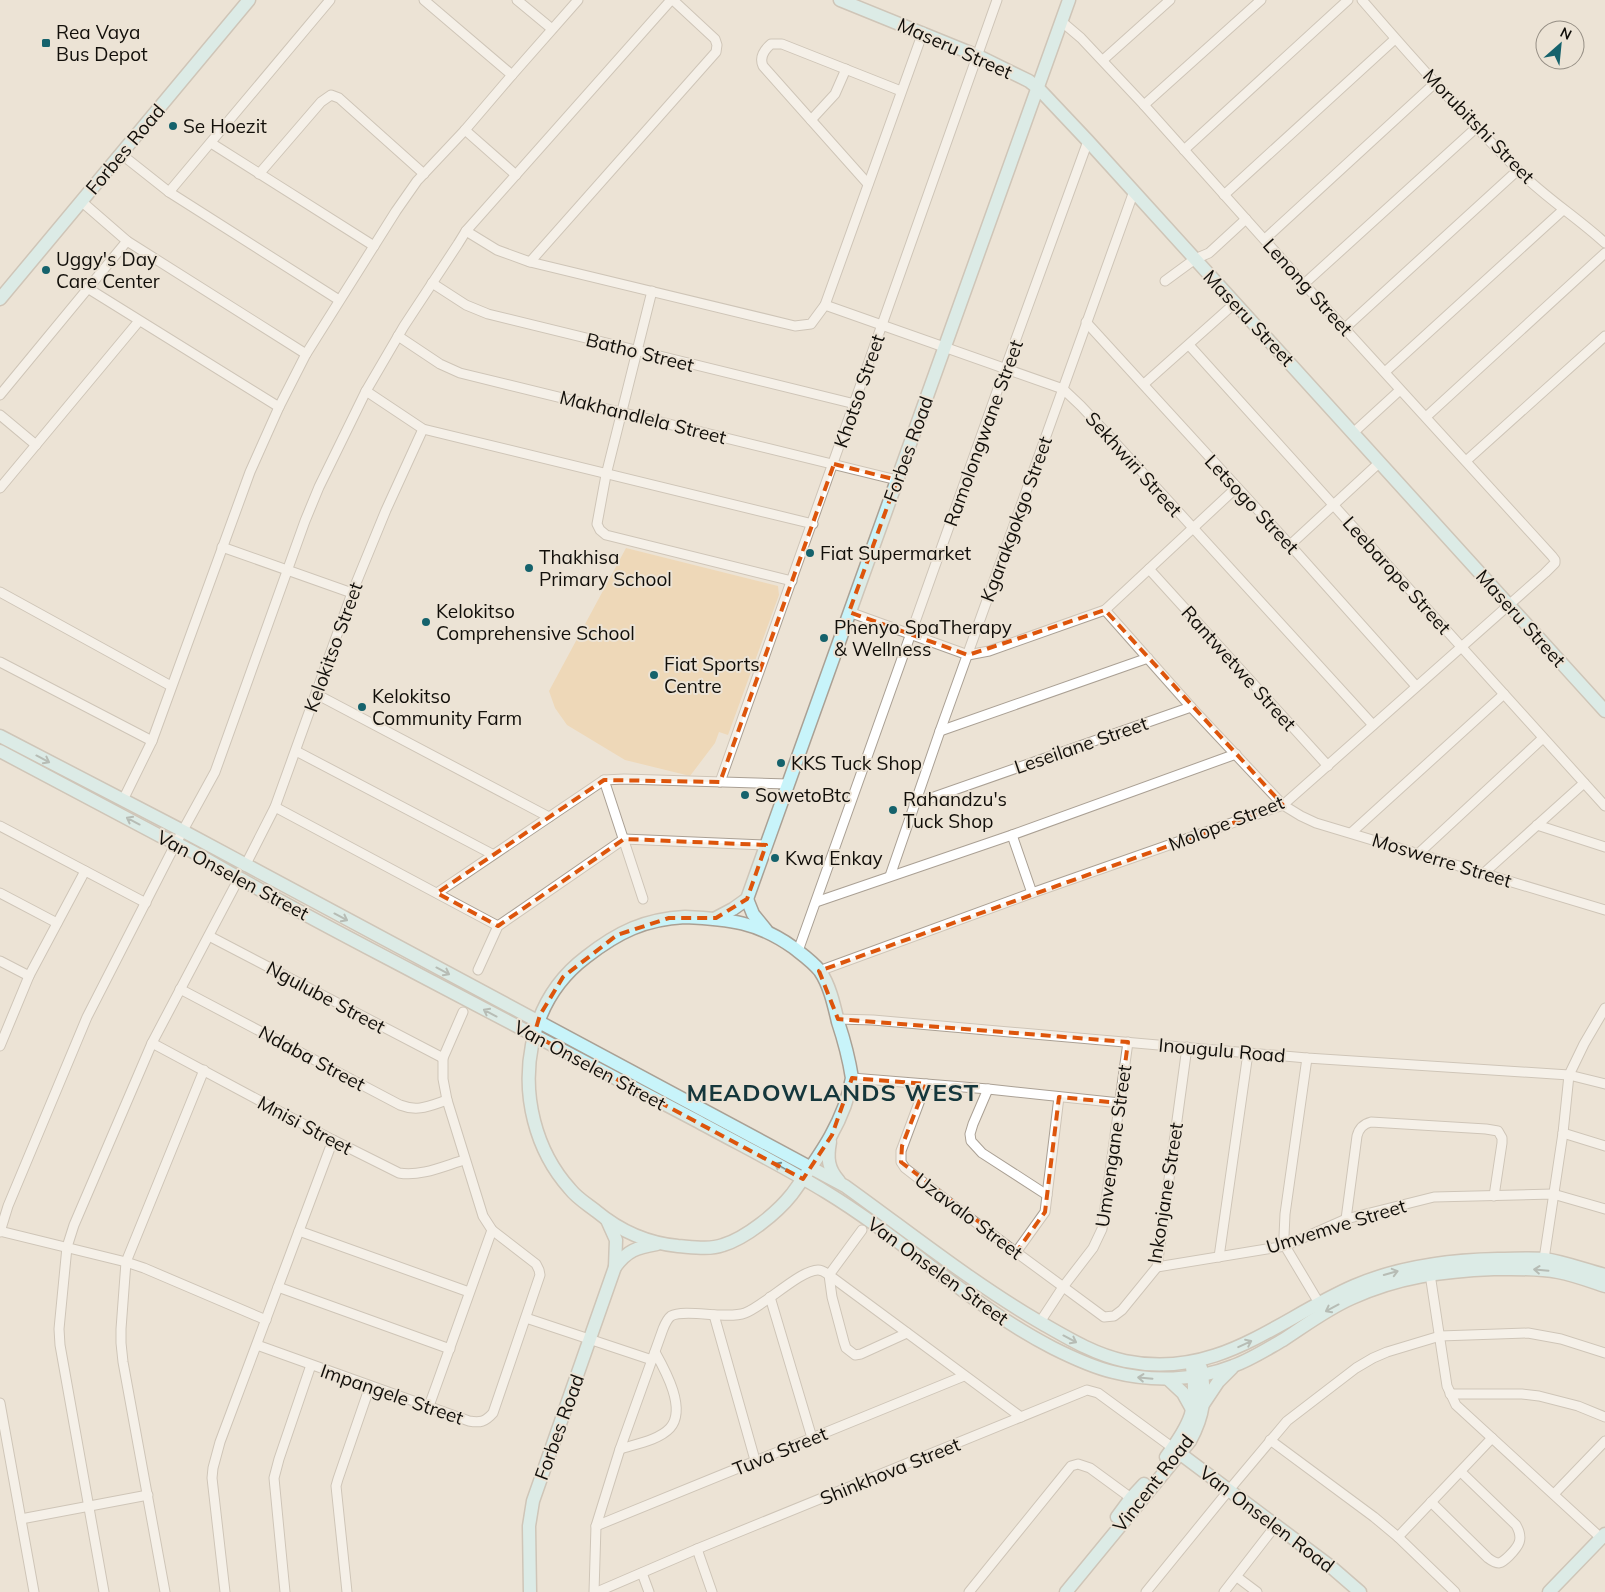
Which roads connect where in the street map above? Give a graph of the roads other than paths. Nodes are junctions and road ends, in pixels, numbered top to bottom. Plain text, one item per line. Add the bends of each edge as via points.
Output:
1 (249, 0) edge
2 (330, 0) edge
3 (424, 0) edge
4 (518, 0) edge
5 (578, 0) edge
6 (672, 0) edge
7 (840, 0) edge
8 (997, 0) edge
9 (1069, 0) edge
10 (1170, 0) edge
11 (1261, 0) edge
12 (1348, 0) edge
13 (1362, 0) edge
14 (1061, 21) junction
15 (552, 29) junction
16 (922, 32) junction
17 (1395, 39) junction
18 (978, 56) junction
19 (1102, 60) junction
20 (846, 69) junction
21 (512, 75) junction
22 (1435, 83) junction
23 (1038, 88) junction
24 (901, 91) junction
25 (1144, 105) junction
26 (811, 120) junction
27 (1477, 127) junction
28 (465, 130) junction
29 (1088, 141) junction
30 (210, 143) junction
31 (1184, 150) junction
32 (121, 154) junction
33 (1518, 170) junction
34 (259, 174) junction
35 (424, 174) junction
36 (516, 175) junction
37 (868, 184) junction
38 (1134, 191) junction
39 (169, 192) junction
40 (1224, 195) junction
41 (81, 201) junction
42 (1564, 210) junction
43 (1246, 219) junction
44 (466, 231) junction
45 (1265, 239) junction
46 (127, 241) junction
47 (1605, 243) edge
48 (374, 246) junction
49 (1605, 253) edge
50 (1195, 259) junction
51 (530, 262) junction
52 (1165, 281) dead end
53 (432, 283) junction
54 (1304, 284) junction
55 (89, 289) junction
56 (652, 291) junction
57 (0, 298) edge
58 (339, 300) junction
59 (1235, 303) junction
60 (825, 305) junction
61 (140, 321) junction
62 (1086, 322) junction
63 (882, 326) junction
64 (1345, 328) junction
65 (398, 336) junction
66 (1605, 336) edge
67 (1189, 345) junction
68 (944, 348) junction
69 (637, 352) junction
70 (306, 354) junction
71 (1005, 369) junction
72 (1384, 372) junction
73 (1144, 384) junction
74 (366, 390) junction
75 (1063, 390) junction
76 (1400, 390) junction
77 (0, 395) edge
78 (855, 404) junction
79 (279, 407) junction
80 (622, 412) junction
81 (0, 416) edge
82 (1426, 416) junction
83 (423, 429) junction
84 (1353, 433) junction
85 (36, 445) junction
86 (1466, 461) junction
87 (1380, 462) junction
88 (834, 464) junction
89 (606, 475) junction
90 (897, 480) junction
91 (0, 488) edge
92 (1236, 488) junction
93 (1334, 505) junction
94 (813, 524) junction
95 (1192, 528) junction
96 (1290, 545) junction
97 (222, 547) junction
98 (1552, 556) joint
99 (1149, 569) junction
100 (288, 570) junction
101 (792, 581) junction
102 (0, 592) edge
103 (352, 593) junction
104 (1509, 605) junction
105 (1105, 610) junction
106 (850, 612) junction
107 (911, 634) junction
108 (1461, 646) junction
109 (968, 655) junction
110 (1148, 658) junction
111 (0, 662) edge
112 (172, 686) junction
113 (1416, 686) junction
114 (316, 694) junction
115 (1504, 694) junction
116 (1191, 707) junction
117 (1605, 711) edge
118 (1373, 725) junction
119 (940, 731) junction
120 (0, 736) edge
121 (1543, 738) junction
122 (152, 741) junction
123 (0, 751) edge
124 (296, 751) junction
125 (1236, 754) junction
126 (1328, 766) junction
127 (604, 780) junction
128 (720, 782) junction
129 (1584, 783) junction
130 (788, 784) junction
131 (122, 800) junction
132 (914, 804) junction
133 (1283, 805) junction
134 (275, 806) junction
135 (1605, 806) edge
136 (549, 817) junction
137 (1537, 825) junction
138 (0, 826) edge
139 (183, 831) junction
140 (1351, 833) junction
141 (1012, 835) junction
142 (624, 839) junction
143 (176, 843) junction
144 (766, 845) junction
145 (1605, 847) edge
146 (1419, 853) junction
147 (492, 854) junction
148 (245, 866) junction
149 (85, 871) junction
150 (1484, 874) junction
151 (890, 876) junction
152 (239, 878) junction
153 (437, 892) junction
154 (0, 893) edge
155 (1032, 893) junction
156 (643, 898) dead end
157 (747, 899) junction
158 (816, 902) junction
159 (146, 903) junction
160 (1605, 910) edge
161 (716, 918) junction
162 (57, 923) junction
163 (498, 926) junction
164 (768, 932) junction
165 (209, 936) junction
166 (798, 951) junction
167 (0, 961) edge
168 (478, 970) dead end
169 (819, 971) junction
170 (29, 976) junction
171 (180, 989) junction
172 (1605, 1008) edge
173 (463, 1012) dead end
174 (838, 1019) junction
175 (537, 1021) junction
176 (3, 1029) edge
177 (534, 1035) junction
178 (1128, 1042) junction
179 (152, 1043) junction
180 (0, 1046) edge
181 (1187, 1047) junction
182 (1248, 1053) junction
183 (443, 1058) junction
184 (1307, 1058) junction
185 (204, 1070) junction
186 (1569, 1075) junction
187 (852, 1078) junction
188 (926, 1084) junction
189 (1605, 1084) edge
190 (988, 1089) junction
191 (1060, 1097) junction
192 (447, 1100) junction
193 (1120, 1103) junction
194 (1563, 1133) junction
195 (832, 1135) junction
196 (333, 1140) junction
197 (1605, 1146) edge
198 (464, 1160) junction
199 (811, 1168) junction
200 (803, 1179) junction
201 (845, 1186) junction
202 (827, 1193) junction
203 (1553, 1194) junction
204 (1047, 1195) junction
205 (1494, 1196) junction
206 (785, 1203) junction
207 (1605, 1209) edge
208 (1346, 1219) junction
209 (607, 1220) junction
210 (492, 1230) junction
211 (862, 1230) dead end
212 (0, 1231) edge
213 (299, 1231) junction
214 (659, 1243) junction
215 (1285, 1246) junction
216 (67, 1247) junction
217 (1017, 1251) junction
218 (1219, 1257) junction
219 (1544, 1259) junction
220 (126, 1262) junction
221 (615, 1267) junction
222 (1157, 1267) junction
223 (1430, 1274) junction
224 (829, 1275) junction
225 (1605, 1275) edge
226 (278, 1286) junction
227 (1605, 1286) edge
228 (1063, 1287) junction
229 (469, 1292) junction
230 (770, 1297) junction
231 (1319, 1303) junction
232 (714, 1315) junction
233 (1104, 1317) joint
234 (526, 1318) junction
235 (266, 1320) junction
236 (1040, 1322) junction
237 (907, 1333) junction
238 (1440, 1336) junction
239 (590, 1339) junction
240 (257, 1345) junction
241 (450, 1348) junction
242 (1605, 1353) edge
243 (653, 1356) junction
244 (1195, 1362) junction
245 (312, 1365) junction
246 (1234, 1366) junction
247 (1198, 1375) junction
248 (964, 1376) junction
249 (1168, 1379) junction
250 (370, 1386) junction
251 (1450, 1394) junction
252 (0, 1403) edge
253 (1204, 1404) junction
254 (429, 1406) junction
255 (1193, 1411) junction
256 (1021, 1417) junction
257 (1605, 1417) edge
258 (812, 1438) junction
259 (1492, 1438) junction
260 (1270, 1440) junction
261 (1605, 1441) edge
262 (4, 1446) edge
263 (620, 1450) junction
264 (1176, 1451) junction
265 (755, 1460) junction
266 (1461, 1472) junction
267 (1229, 1490) junction
268 (1554, 1494) junction
269 (148, 1495) junction
270 (1130, 1498) junction
271 (1431, 1502) junction
272 (88, 1507) junction
273 (21, 1519) junction
274 (1276, 1525) junction
275 (596, 1526) junction
276 (1603, 1536) edge
277 (1398, 1537) junction
278 (697, 1549) junction
279 (642, 1573) junction
280 (1237, 1576) junction
281 (34, 1592) edge
282 (104, 1592) edge
283 (165, 1592) edge
284 (225, 1592) edge
285 (285, 1592) edge
286 (347, 1592) edge
287 (530, 1592) edge
288 (596, 1592) edge
289 (649, 1592) edge
290 (712, 1592) edge
291 (969, 1592) edge
292 (1062, 1592) edge
293 (1066, 1592) edge
294 (1146, 1592) edge
295 (1224, 1592) edge
296 (1257, 1592) edge
297 (1360, 1592) edge
298 (1455, 1592) edge
299 (1549, 1592) edge

1 - 32 main road, Forbes Road
2 - 30 street
3 - 21 street
4 - 15 street
5 - 15 street
6 - 36 street
6 - 51 street via 714,39 716,52
7 - 16 main road, Maseru Street
8 - 18 street, Khotso Street
9 - 14 main road, Forbes Road
10 - 19 street
11 - 25 street
12 - 31 street
13 - 17 street, Morubitshi Street
14 - 19 street, Lenong Street
14 - 23 main road, Forbes Road
15 - 21 street
16 - 18 main road, Maseru Street
16 - 24 street
17 - 22 street, Morubitshi Street
17 - 40 street
18 - 23 main road, Maseru Street
18 - 63 street, Khotso Street
19 - 25 street, Lenong Street
20 - 24 street
20 - 26 street via 835,94
20 - 26 street via 782,44 771,44 763,53 763,66
21 - 28 street
22 - 27 street, Morubitshi Street
22 - 45 street
23 - 29 main road, Maseru Street
23 - 68 main road, Forbes Road
24 - 37 street
25 - 31 street, Lenong Street
26 - 37 street
27 - 33 street, Morubitshi Street
27 - 54 street
28 - 35 street
28 - 36 street
29 - 38 main road, Maseru Street
29 - 71 street, Ramolongwane Street
30 - 34 street
30 - 39 street
31 - 40 street, Lenong Street
32 - 39 street
32 - 41 main road, Forbes Road
33 - 42 street, Morubitshi Street
33 - 64 street
34 - 35 street via 326,96 331,95 339,98
34 - 48 street
35 - 48 street
36 - 44 street
37 - 60 street
38 - 50 main road, Maseru Street
38 - 62 street, Kgarakgokgo Street
39 - 58 street
40 - 43 street, Lenong Street
41 - 46 street
41 - 57 main road, Forbes Road
42 - 47 street, Morubitshi Street
42 - 72 street
43 - 45 street, Lenong Street
43 - 50 street via 1212,250
44 - 51 street via 497,250
44 - 53 street
45 - 54 street, Lenong Street
46 - 55 street
46 - 70 street
48 - 58 street
49 - 82 street
50 - 52 street
50 - 59 main road, Maseru Street
51 - 56 street
53 - 65 street
53 - 69 street, Batho Street via 478,311
54 - 64 street, Lenong Street
55 - 61 street
55 - 77 street
56 - 60 street via 801,326 811,324
56 - 69 street
58 - 70 street
59 - 67 street
59 - 84 main road, Maseru Street
60 - 63 street, Sekhwiri Street
61 - 79 street
61 - 85 street
62 - 73 street, Letsogo Street
62 - 75 street, Kgarakgokgo Street
63 - 68 street, Sekhwiri Street
63 - 78 street, Khotso Street
64 - 72 street, Lenong Street
65 - 74 street
65 - 80 street, Makhandlela Street via 440,364 460,373
66 - 86 street
67 - 73 street
67 - 93 street, Leebarope Street
68 - 71 street, Sekhwiri Street
68 - 90 main road, Forbes Road
69 - 78 street, Batho Street
69 - 80 street
70 - 79 street
71 - 75 street, Sekhwiri Street
71 - 107 street, Ramolongwane Street
72 - 76 street, Lenong Street
73 - 92 street, Letsogo Street
74 - 83 street
74 - 100 street via 319,488
75 - 95 street, Sekhwiri Street
75 - 109 street, Kgarakgokgo Street
76 - 82 street, Lenong Street
76 - 84 street
78 - 88 street, Khotso Street
79 - 97 street
80 - 88 street, Makhandlela Street
80 - 89 street
81 - 85 street
82 - 86 street, Lenong Street
83 - 89 street
83 - 103 street, Kelokitso Street
84 - 87 main road, Maseru Street
85 - 91 street
86 - 98 street, Lenong Street
87 - 93 street
87 - 104 main road, Maseru Street
88 - 90 street, Makhandlela Street
88 - 94 street, Khotso Street
89 - 94 street
89 - 101 street via 597,524 606,535
90 - 106 main road, Forbes Road
92 - 95 street
92 - 96 street, Letsogo Street
93 - 96 street
93 - 108 street, Leebarope Street
94 - 101 street, Khotso Street
95 - 99 street
95 - 118 street, Sekhwiri Street
96 - 113 street, Letsogo Street
97 - 100 street
97 - 112 street
98 - 104 street, Molope Street via 1555,560 1553,566
99 - 105 street
99 - 126 street, Rantwetwe Street
100 - 103 street
100 - 139 street via 215,772
101 - 128 street, Khotso Street
102 - 112 street
103 - 114 street, Kelokitso Street
104 - 108 street, Molope Street
104 - 117 main road, Maseru Street
105 - 109 street via 989,651
105 - 110 street, Moswerre Street
106 - 107 street
106 - 130 main road, Forbes Road
107 - 109 street
107 - 158 street, Ramolongwane Street
108 - 113 street, Molope Street
108 - 115 street, Leebarope Street
109 - 119 street, Kgarakgokgo Street
110 - 116 street, Moswerre Street
110 - 119 street
111 - 122 street
112 - 122 street
113 - 118 street, Molope Street
114 - 124 street, Kelokitso Street
114 - 136 street
115 - 121 street, Leebarope Street
115 - 140 street
116 - 125 street, Moswerre Street
116 - 132 street, Leseilane Street
118 - 126 street, Molope Street
119 - 132 street, Kgarakgokgo Street
120 -> 131 main road, Van Onselen Street
121 - 129 street, Leebarope Street
121 - 146 street
122 - 131 street
143 -> 123 main road, Van Onselen Street
124 - 134 street, Kelokitso Street
124 - 147 street
125 - 133 street, Moswerre Street
125 - 141 street
126 - 133 street, Molope Street
127 - 128 street
127 - 136 street
127 - 142 street
128 - 130 street
129 - 135 street, Leebarope Street
129 - 137 street
130 - 144 main road, Forbes Road
131 - 139 main road, Van Onselen Street
132 - 151 street, Kgarakgokgo Street
133 - 140 street, Moswerre Street via 1316,823
133 - 155 street, Molope Street
134 - 148 street, Kelokitso Street
134 - 153 street
136 - 147 street
137 - 145 street
137 - 150 street
138 - 149 street
139 - 143 street
139 - 148 main road, Van Onselen Street
140 - 146 street, Moswerre Street
141 - 151 street
141 - 155 street
142 - 144 street
142 - 156 street
142 - 163 street
143 - 152 main road, Van Onselen Street
143 - 159 street
144 - 157 main road, Forbes Road
146 - 150 street, Moswerre Street
147 - 153 street
148 -> 175 main road, Van Onselen Street
149 - 159 street
149 - 162 street
150 - 160 street, Moswerre Street
151 - 158 street
152 - 165 street
177 -> 152 main road, Van Onselen Street
153 - 163 street
154 - 162 street
155 - 169 street, Molope Street
157 - 161 main road
157 - 164 main road via 753,914
158 - 166 street, Ramolongwane Street
159 - 212 street via 87,1017
161 - 164 main road
161 - 175 main road via 669,918 644,923 617,935 569,971
162 - 170 street
163 - 168 street
164 - 166 main road
165 - 171 street
165 - 183 street, Ngulube Street
166 - 169 main road
167 - 170 street
169 - 174 main road
170 - 176 street
171 - 179 street
171 - 192 street, Ndaba Street via 400,1105 418,1109
172 - 186 street
173 - 183 street
174 - 178 street, Inougulu Road
174 - 187 main road
175 - 177 main road
175 - 199 main road, Van Onselen Street
176 - 180 street
200 -> 177 main road, Van Onselen Street
177 - 209 main road via 528,1069 529,1090 544,1148 570,1190
178 - 181 street, Inougulu Road
178 - 193 street, Umvengane Street
179 - 185 street, Mnisi Street
179 - 216 street
181 - 182 street, Inougulu Road
181 - 222 street, Inkonjane Street
182 - 184 street, Inougulu Road
182 - 218 street
183 - 192 street
184 - 186 street, Inougulu Road
184 - 215 street via 1285,1214
185 - 196 street, Mnisi Street
185 - 220 street
186 - 189 street, Inougulu Road
186 - 194 street
187 - 188 street
187 - 195 main road
188 - 190 street
188 - 217 street, Uzavalo Street via 902,1146 900,1158 905,1168
190 - 191 street
190 - 204 street via 973,1124 972,1141 982,1153
191 - 193 street
191 - 204 street
192 - 198 street
193 - 228 street, Umvengane Street via 1102,1229 1093,1248
194 - 197 street
194 - 203 street
195 - 199 main road
195 - 201 main road via 828,1163 833,1174
196 - 198 street, Mnisi Street via 407,1175
196 - 213 street
198 - 210 street via 483,1216
199 - 200 main road
199 - 201 main road, Van Onselen Street
200 - 202 main road, Van Onselen Street
200 - 206 main road
201 - 236 main road, Van Onselen Street via 972,1279
202 - 206 main road via 811,1192
249 -> 202 main road, Van Onselen Street via 1127,1376 1083,1363 1027,1334
203 - 205 street, Umvemve Street
203 - 207 street, Umvemve Street
203 - 219 street
204 - 217 street via 1044,1212
205 - 208 street, Umvemve Street via 1427,1198
205 - 208 street via 1502,1143 1498,1131 1371,1122 1361,1127 1357,1136
206 - 214 main road via 754,1228 725,1245 701,1248
208 - 215 street, Umvemve Street
209 - 214 main road via 629,1233
209 - 221 main road, Forbes Road via 616,1240
210 - 229 street
210 - 234 street, Impangele Street via 528,1257 539,1270
211 - 224 street
212 - 216 street
213 - 226 street
213 - 229 street
214 - 221 main road, Forbes Road via 631,1250
215 - 218 street, Umvemve Street
215 - 231 street
216 - 220 street
216 - 272 street via 60,1345
217 - 228 street, Uzavalo Street
218 - 222 street, Umvemve Street
219 - 225 main road, Van Onselen Street
231 -> 219 main road, Van Onselen Street via 1376,1277 1414,1267 1476,1260
220 - 235 street
220 - 269 street via 120,1344
221 - 239 main road, Forbes Road
222 - 233 street, Inkonjane Street via 1122,1310 1114,1316
227 -> 223 main road via 1535,1269
223 - 238 street
223 -> 246 main road via 1383,1286 1350,1299
224 - 230 street via 818,1270 808,1273
224 - 237 street
224 - 237 street via 844,1342 850,1352 861,1354
226 - 235 street
226 - 241 street
228 - 233 street, Uzavalo Street
228 - 236 street, Umvengane Street
229 - 241 street
230 - 232 street via 743,1314
230 - 258 street
244 -> 231 main road, Van Onselen Street via 1242,1346
232 - 243 street via 671,1316 662,1329
232 - 265 street
234 - 239 street
234 - 254 street, Impangele Street via 489,1418 478,1423
235 - 240 street
236 -> 244 main road, Van Onselen Street via 1089,1350 1116,1359 1162,1365
237 - 248 street
238 - 242 street via 1528,1333
238 - 251 street
238 - 260 street via 1387,1352 1356,1368 1287,1421
239 - 243 street
239 - 287 main road, Forbes Road via 533,1501 529,1526
240 - 245 street, Impangele Street
240 - 284 street via 212,1468
241 - 254 street
243 - 263 street
243 - 263 street via 672,1389 677,1416 665,1432
244 - 247 main road, Vincent Road
245 - 250 street, Impangele Street
245 - 285 street via 274,1478
246 - 247 main road, Van Onselen Street
246 - 253 main road via 1218,1382
247 - 249 main road, Van Onselen Street
247 - 253 main road, Vincent Road
247 - 255 main road, Vincent Road
248 - 256 street
248 - 258 street, Tuva Street
249 - 255 main road via 1183,1393
250 - 254 street, Impangele Street
250 - 286 street via 336,1486
251 - 257 street via 1539,1396
251 - 259 street via 1456,1405
252 - 262 street
253 - 264 main road, Vincent Road via 1195,1432
255 - 264 main road, Vincent Road
256 - 264 street, Shinkhova Street via 1087,1390 1093,1391
256 - 278 street, Shinkhova Street
258 - 265 street, Tuva Street
259 - 266 street
259 - 268 street
260 - 267 street
260 - 277 street
261 - 268 street
262 - 273 street
263 - 275 street
264 - 267 main road, Van Onselen Road
264 - 270 main road, Vincent Road
264 - 293 main road, Vincent Road
265 - 275 street, Tuva Street
266 - 271 street
266 - 271 street via 1516,1525 1520,1532 1517,1548 1505,1560 1496,1563
267 - 274 main road, Van Onselen Road
267 - 294 street
268 - 276 street
269 - 272 street
269 - 283 street
270 - 291 street via 1090,1468 1078,1464 1071,1466
270 - 292 main road, Vincent Road
271 - 277 street
272 - 273 street
272 - 282 street
273 - 281 street
274 - 280 street
274 - 297 main road, Van Onselen Road
275 - 288 street
276 - 299 main road
277 - 298 street
278 - 279 street, Shinkhova Street
278 - 290 street
279 - 288 street, Shinkhova Street
279 - 289 street
280 - 295 street
280 - 296 street

